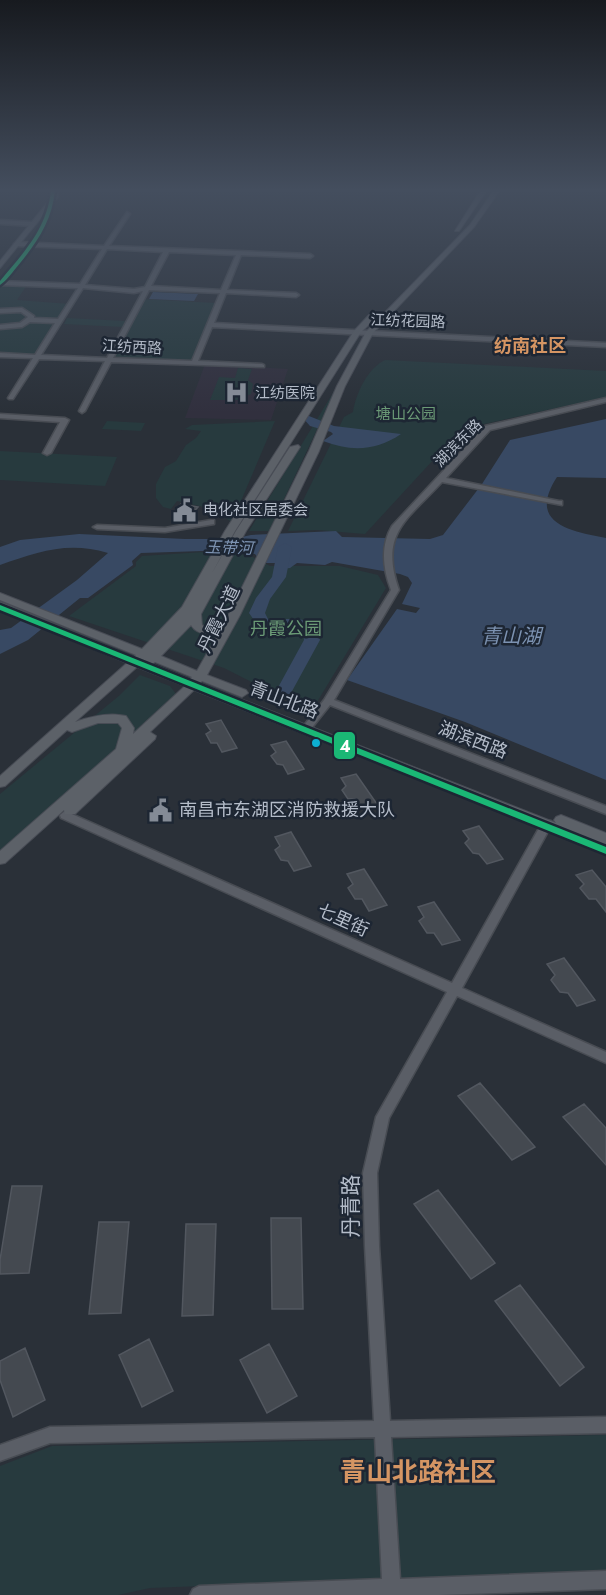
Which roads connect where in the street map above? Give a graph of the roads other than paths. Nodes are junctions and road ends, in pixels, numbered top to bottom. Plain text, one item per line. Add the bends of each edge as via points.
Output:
1 (95, 264) edge
2 (159, 264) edge
3 (234, 264) edge
4 (426, 264) edge
5 (432, 264) edge
6 (0, 283) edge
7 (82, 286) junction
8 (147, 288) junction
9 (223, 291) junction
10 (296, 295) dead end
11 (0, 311) edge
12 (376, 318) junction
13 (31, 320) junction
14 (61, 321) junction
15 (210, 325) junction
16 (0, 327) edge
17 (367, 332) junction
18 (606, 345) edge
19 (0, 355) edge
20 (39, 357) junction
21 (111, 360) junction
22 (194, 364) junction
23 (262, 366) dead end
24 (11, 398) dead end
25 (606, 400) edge
26 (82, 411) dead end
27 (0, 416) edge
28 (47, 453) dead end
29 (441, 479) junction
30 (559, 503) dead end
31 (211, 522) dead end
32 (97, 527) dead end
33 (219, 562) junction
34 (262, 562) junction
35 (0, 596) edge
36 (0, 605) edge
37 (195, 614) junction
38 (234, 615) junction
39 (53, 622) junction
40 (172, 625) junction
41 (112, 647) junction
42 (144, 660) junction
43 (217, 662) junction
44 (200, 682) junction
45 (100, 694) junction
46 (235, 696) junction
47 (328, 701) junction
48 (182, 707) junction
49 (309, 725) junction
50 (72, 728) junction
51 (121, 750) junction
52 (0, 783) edge
53 (0, 789) edge
54 (606, 810) edge
55 (65, 815) junction
56 (547, 824) junction
57 (606, 838) edge
58 (606, 849) edge
59 (0, 859) edge
60 (0, 870) edge
61 (455, 989) junction
62 (606, 1058) edge
63 (606, 1425) edge
64 (382, 1429) junction
65 (0, 1453) edge
66 (606, 1580) edge
67 (392, 1591) edge
68 (199, 1595) edge

1 - 7 street
2 - 8 street
3 - 9 street
4 - 12 main road, 丹霞大道
5 - 12 main road, 丹霞大道
6 - 7 street
7 - 8 street via 134,291
7 - 14 street
8 - 9 street
8 - 21 street
9 - 10 street
9 - 15 street
11 - 13 street via 28,312
12 - 17 main road, 丹霞大道
12 - 17 main road, 丹霞大道
13 - 14 street
13 - 16 street via 15,327
14 - 20 street
15 - 17 street, 江纺花园路
15 - 22 street
17 - 18 street, 江纺花园路
17 - 33 main road, 丹霞大道
17 - 34 main road, 丹霞大道 via 311,474
19 - 20 street, 江纺西路
20 - 21 street, 江纺西路
20 - 24 street
21 - 22 street, 江纺西路
21 - 26 street
22 - 23 street, 江纺西路
25 - 29 street, 湖滨东路 via 488,428
27 - 28 street via 65,420
29 - 30 street
29 - 47 street, 湖滨东路 via 390,536 388,573 395,590
31 - 32 street via 165,530
33 - 37 main road, 丹霞大道
33 - 40 main road, 丹霞大道
34 - 38 main road, 丹霞大道
34 - 43 main road, 丹霞大道 via 242,616
35 - 39 main road
36 - 39 main road
37 - 38 main road via 197,626 208,631 219,628
37 - 42 main road, 丹霞大道
38 - 44 main road, 丹霞大道
39 - 41 main road, 青山北路
40 - 41 main road via 149,640
40 - 42 main road, 丹霞大道
41 - 42 main road, 青山北路
41 - 45 main road via 119,668
42 - 44 main road, 青山北路
42 - 45 main road, 丹霞大道
42 - 50 main road, 丹霞大道
43 - 44 main road, 丹霞大道
43 - 46 main road via 219,678
44 - 46 main road, 青山北路
44 - 48 main road, 丹霞大道
44 - 51 main road, 丹霞大道
45 - 52 main road, 丹霞大道
46 - 48 main road via 200,695
46 - 49 main road, 青山北路
47 - 49 street
47 - 54 street, 湖滨西路
48 - 55 main road, 丹霞大道
49 - 56 main road, 青山北路
49 - 57 main road, 青山北路
50 - 51 main road via 97,719 122,719 128,728
50 - 53 main road, 丹霞大道
51 - 59 main road, 丹霞大道
55 - 60 main road, 丹霞大道
55 - 61 street, 七里街
56 - 58 main road, 青山北路
56 - 61 street, 丹青路
61 - 62 street, 七里街
61 - 64 street, 丹青路 via 383,1117 370,1173
63 - 64 street
64 - 65 street via 50,1435
64 - 67 street, 丹青路
66 - 67 street
67 - 68 street

